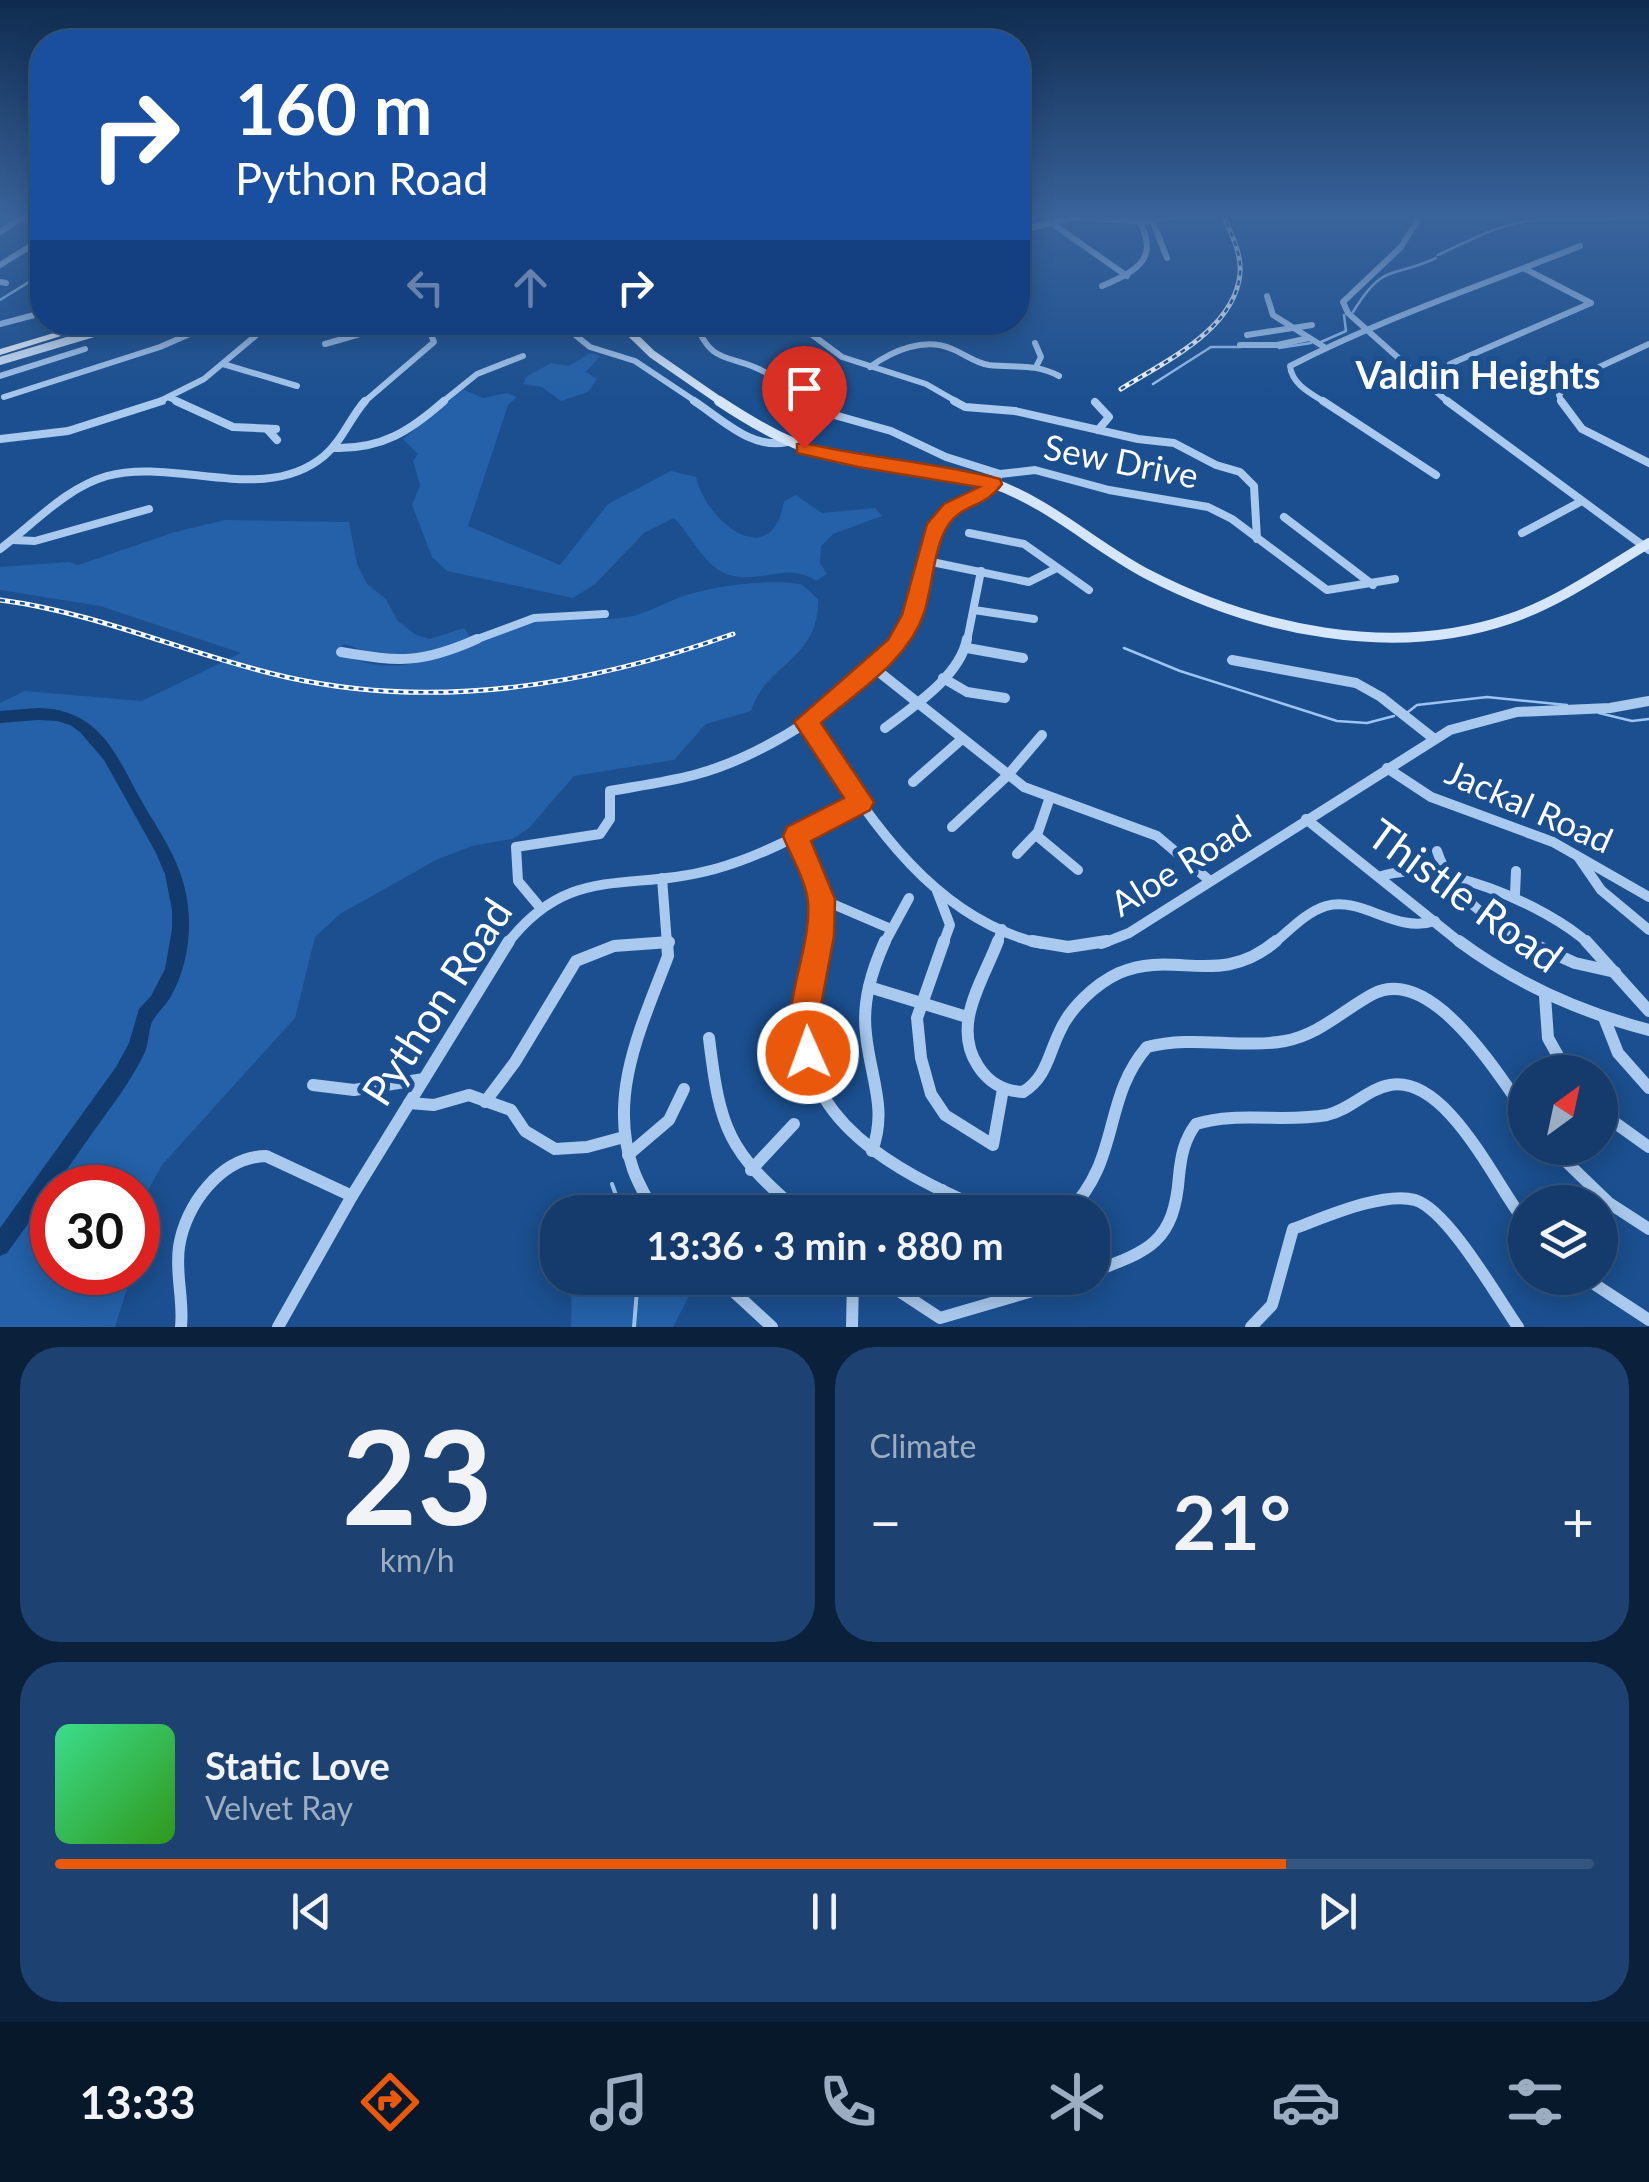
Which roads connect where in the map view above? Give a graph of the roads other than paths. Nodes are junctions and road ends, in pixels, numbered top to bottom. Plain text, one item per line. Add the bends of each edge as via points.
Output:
1 (1125, 277) edge
2 (1368, 277) edge
3 (1501, 277) edge
4 (1542, 277) edge
5 (1102, 286) dead end
6 (1267, 296) dead end
7 (30, 316) edge
8 (0, 324) edge
9 (1312, 325) dead end
10 (1364, 328) junction
11 (1296, 330) junction
12 (42, 335) edge
13 (53, 335) edge
14 (87, 335) edge
15 (186, 335) edge
16 (257, 335) edge
17 (357, 335) edge
18 (431, 335) edge
19 (575, 335) edge
20 (633, 335) edge
21 (700, 335) edge
22 (816, 335) edge
23 (1247, 335) dead end
24 (1309, 338) junction
25 (1035, 343) dead end
26 (325, 344) dead end
27 (1649, 344) edge
28 (1240, 345) dead end
29 (1324, 347) junction
30 (86, 348) dead end
31 (0, 349) edge
32 (522, 356) dead end
33 (0, 361) edge
34 (223, 364) junction
35 (1450, 364) dead end
36 (1037, 365) junction
37 (870, 367) junction
38 (1059, 376) dead end
39 (0, 379) edge
40 (296, 386) dead end
41 (4, 396) junction
42 (170, 398) junction
43 (1096, 402) dead end
44 (0, 406) edge
45 (1098, 430) junction
46 (0, 439) edge
47 (277, 440) dead end
48 (787, 442) junction
49 (335, 448) junction
50 (1649, 463) edge
51 (1436, 475) dead end
52 (996, 479) junction
53 (1580, 502) junction
54 (150, 508) dead end
55 (1284, 517) dead end
56 (969, 533) dead end
57 (1522, 533) dead end
58 (1256, 539) junction
59 (13, 540) junction
60 (1647, 547) edge
61 (0, 549) edge
62 (927, 562) junction
63 (1057, 568) junction
64 (981, 571) junction
65 (1395, 580) dead end
66 (1373, 584) junction
67 (1089, 590) dead end
68 (974, 610) junction
69 (605, 614) dead end
70 (1034, 619) dead end
71 (967, 648) junction
72 (341, 652) dead end
73 (1022, 658) dead end
74 (1232, 660) dead end
75 (874, 668) junction
76 (943, 678) junction
77 (1006, 698) dead end
78 (1649, 701) edge
79 (918, 703) junction
80 (806, 722) junction
81 (886, 728) dead end
82 (1042, 735) dead end
83 (962, 738) junction
84 (1433, 738) junction
85 (1386, 768) junction
86 (1008, 775) junction
87 (913, 782) dead end
88 (1049, 800) junction
89 (861, 802) junction
90 (1306, 819) junction
91 (952, 828) dead end
92 (1036, 835) junction
93 (796, 836) junction
94 (1437, 851) dead end
95 (1017, 854) dead end
96 (1577, 855) junction
97 (1078, 870) dead end
98 (1516, 871) dead end
99 (1379, 877) junction
100 (662, 878) junction
101 (1446, 878) junction
102 (1210, 882) junction
103 (936, 888) junction
104 (1515, 894) junction
105 (1649, 897) edge
106 (910, 898) dead end
107 (822, 899) junction
108 (538, 905) junction
109 (1436, 921) junction
110 (891, 928) junction
111 (1002, 929) junction
112 (1649, 930) edge
113 (669, 942) junction
114 (1614, 972) junction
115 (869, 986) junction
116 (1544, 996) junction
117 (920, 1003) junction
118 (1649, 1011) edge
119 (966, 1017) junction
120 (1605, 1020) junction
121 (1649, 1030) edge
122 (709, 1038) dead end
123 (1558, 1055) edge
124 (424, 1079) junction
125 (313, 1084) dead end
126 (1649, 1088) edge
127 (1003, 1089) junction
128 (684, 1090) dead end
129 (1508, 1091) edge
130 (484, 1102) junction
131 (409, 1103) junction
132 (794, 1124) dead end
133 (1618, 1125) edge
134 (624, 1138) junction
135 (1649, 1148) edge
136 (872, 1150) junction
137 (628, 1154) junction
138 (1570, 1165) edge
139 (750, 1170) junction
140 (942, 1190) junction
141 (643, 1195) edge
142 (779, 1195) edge
143 (940, 1195) edge
144 (953, 1195) edge
145 (1085, 1195) edge
146 (352, 1196) junction
147 (1508, 1202) edge
148 (1649, 1229) edge
149 (1110, 1265) edge
150 (737, 1295) edge
151 (853, 1295) edge
152 (905, 1295) edge
153 (1029, 1295) edge
154 (1611, 1295) edge
155 (1649, 1320) edge
156 (939, 1322) edge
157 (768, 1326) edge
158 (182, 1327) edge
159 (278, 1327) edge
160 (852, 1327) edge
161 (1251, 1327) edge
162 (1518, 1327) edge

1 - 5 street
2 - 10 street via 1344,299
3 - 10 street
4 - 35 street via 1591,303
6 - 11 street via 1272,314
7 - 8 street
9 - 11 street
10 - 29 street
10 - 53 street via 1442,399
11 - 23 street
11 - 24 street
12 - 31 main road
13 - 31 main road
14 - 33 main road
15 - 41 street
16 - 34 street
17 - 26 street
18 - 49 street via 434,342 367,398
19 - 48 street via 590,347 635,361 757,443
20 - 48 main road via 746,420
21 - 52 street, Sew Drive via 715,355 765,372 813,410 891,431
22 - 37 street via 838,355
24 - 28 street
24 - 29 street
25 - 36 street
27 - 50 street via 1570,381 1560,395 1566,414 1582,428
29 - 51 street via 1293,363 1294,380
30 - 39 street
32 - 49 street via 474,377 395,440 362,450
34 - 40 street
34 - 42 street
36 - 37 street via 984,364 926,344
36 - 38 street
37 - 45 street via 920,382 965,407 1015,410
39 - 41 street
41 - 44 street
42 - 46 street via 32,440
42 - 47 street via 233,427 272,429
43 - 45 street via 1109,416
45 - 58 street via 1174,443 1252,480
48 - 52 main road via 840,458
49 - 59 street via 306,467 261,480 145,471 105,476 67,495
52 - 58 street, Sew Drive via 1035,470 1200,504
52 - 60 main road via 1188,594 1267,620 1354,635 1447,633 1507,620
52 - 62 street via 984,495 944,515
53 - 57 street
53 - 60 street
54 - 59 street via 35,541
55 - 66 street
56 - 63 street via 1018,542
58 - 66 street, Sew Drive via 1319,587
59 - 61 street
62 - 64 street
62 - 75 street via 909,625
63 - 64 street via 1029,582
63 - 67 street
64 - 68 street
65 - 66 street, Sew Drive
68 - 70 street
68 - 71 street
69 - 72 street via 534,618 443,654 401,662
71 - 73 street
71 - 76 street
74 - 84 street via 1356,683
75 - 79 street
75 - 80 street
76 - 77 street via 967,692
76 - 79 street
78 - 84 street, Aloe Road via 1501,712
79 - 81 street
79 - 83 street
80 - 89 street, Aloe Road
80 - 108 street via 716,768 610,791 610,819 600,834 516,847 518,880
82 - 86 street
83 - 86 street
83 - 87 street
84 - 85 street, Aloe Road
85 - 90 street, Aloe Road
85 - 96 street, Jackal Road via 1430,797 1520,827
86 - 88 street
86 - 91 street
88 - 92 street
88 - 102 street via 1157,836
89 - 93 street, Python Road
89 - 103 street, Aloe Road via 903,858
90 - 99 street, Thistle Road
90 - 102 street, Aloe Road
92 - 95 street
92 - 97 street
93 - 100 street, Python Road via 726,866
93 - 107 street
94 - 101 street
96 - 105 street, Jackal Road
96 - 112 street via 1601,890
98 - 104 street
99 - 101 street via 1396,871
99 - 109 street, Thistle Road
100 - 108 street, Python Road via 579,886
100 - 113 street
101 - 104 street
101 - 114 street via 1472,904 1556,956
102 - 111 street, Aloe Road via 1100,946 1060,949
103 - 111 street, Aloe Road
103 - 117 street via 950,926
104 - 114 street via 1558,919
106 - 110 street
107 - 110 street
107 - 136 street via 806,1005 808,1053 830,1105
108 - 124 street, Python Road via 514,931
109 - 116 street, Thistle Road
109 - 127 street via 1410,928 1364,909 1328,905 1265,952 1233,965 1152,966 1118,974 1064,1023 1029,1090
110 - 115 street
111 - 119 street
113 - 130 street via 580,957
113 - 134 street via 625,1078
114 - 118 street
115 - 117 street
115 - 136 street via 864,1028 884,1114
116 - 120 street, Thistle Road
116 - 123 street via 1548,1038
117 - 119 street
117 - 127 street via 918,1033 930,1094 953,1123 994,1144
119 - 127 street via 970,1055
120 - 121 street, Thistle Road
120 - 126 street via 1626,1066
122 - 139 street via 722,1125
124 - 125 street via 354,1090
124 - 131 street, Python Road
128 - 137 street via 669,1120
129 - 145 street via 1444,1010 1390,988 1322,1029 1288,1041 1146,1047 1127,1074 1099,1173
130 - 131 street via 465,1095 434,1106
130 - 134 street via 510,1110 525,1132 554,1149
131 - 146 street, Python Road
132 - 139 street
133 - 135 street
134 - 137 street
136 - 140 street
137 - 141 street
138 - 148 street
139 - 142 street
140 - 143 street
140 - 144 street
146 - 158 street via 266,1156 234,1162 184,1229 178,1254
146 - 159 street, Python Road
147 - 149 street via 1440,1102 1397,1083 1327,1114 1196,1124 1180,1157 1169,1231
150 - 157 street
151 - 160 street
152 - 156 street
153 - 156 street
154 - 155 street
161 - 162 street via 1272,1305 1293,1229 1406,1198 1434,1212

